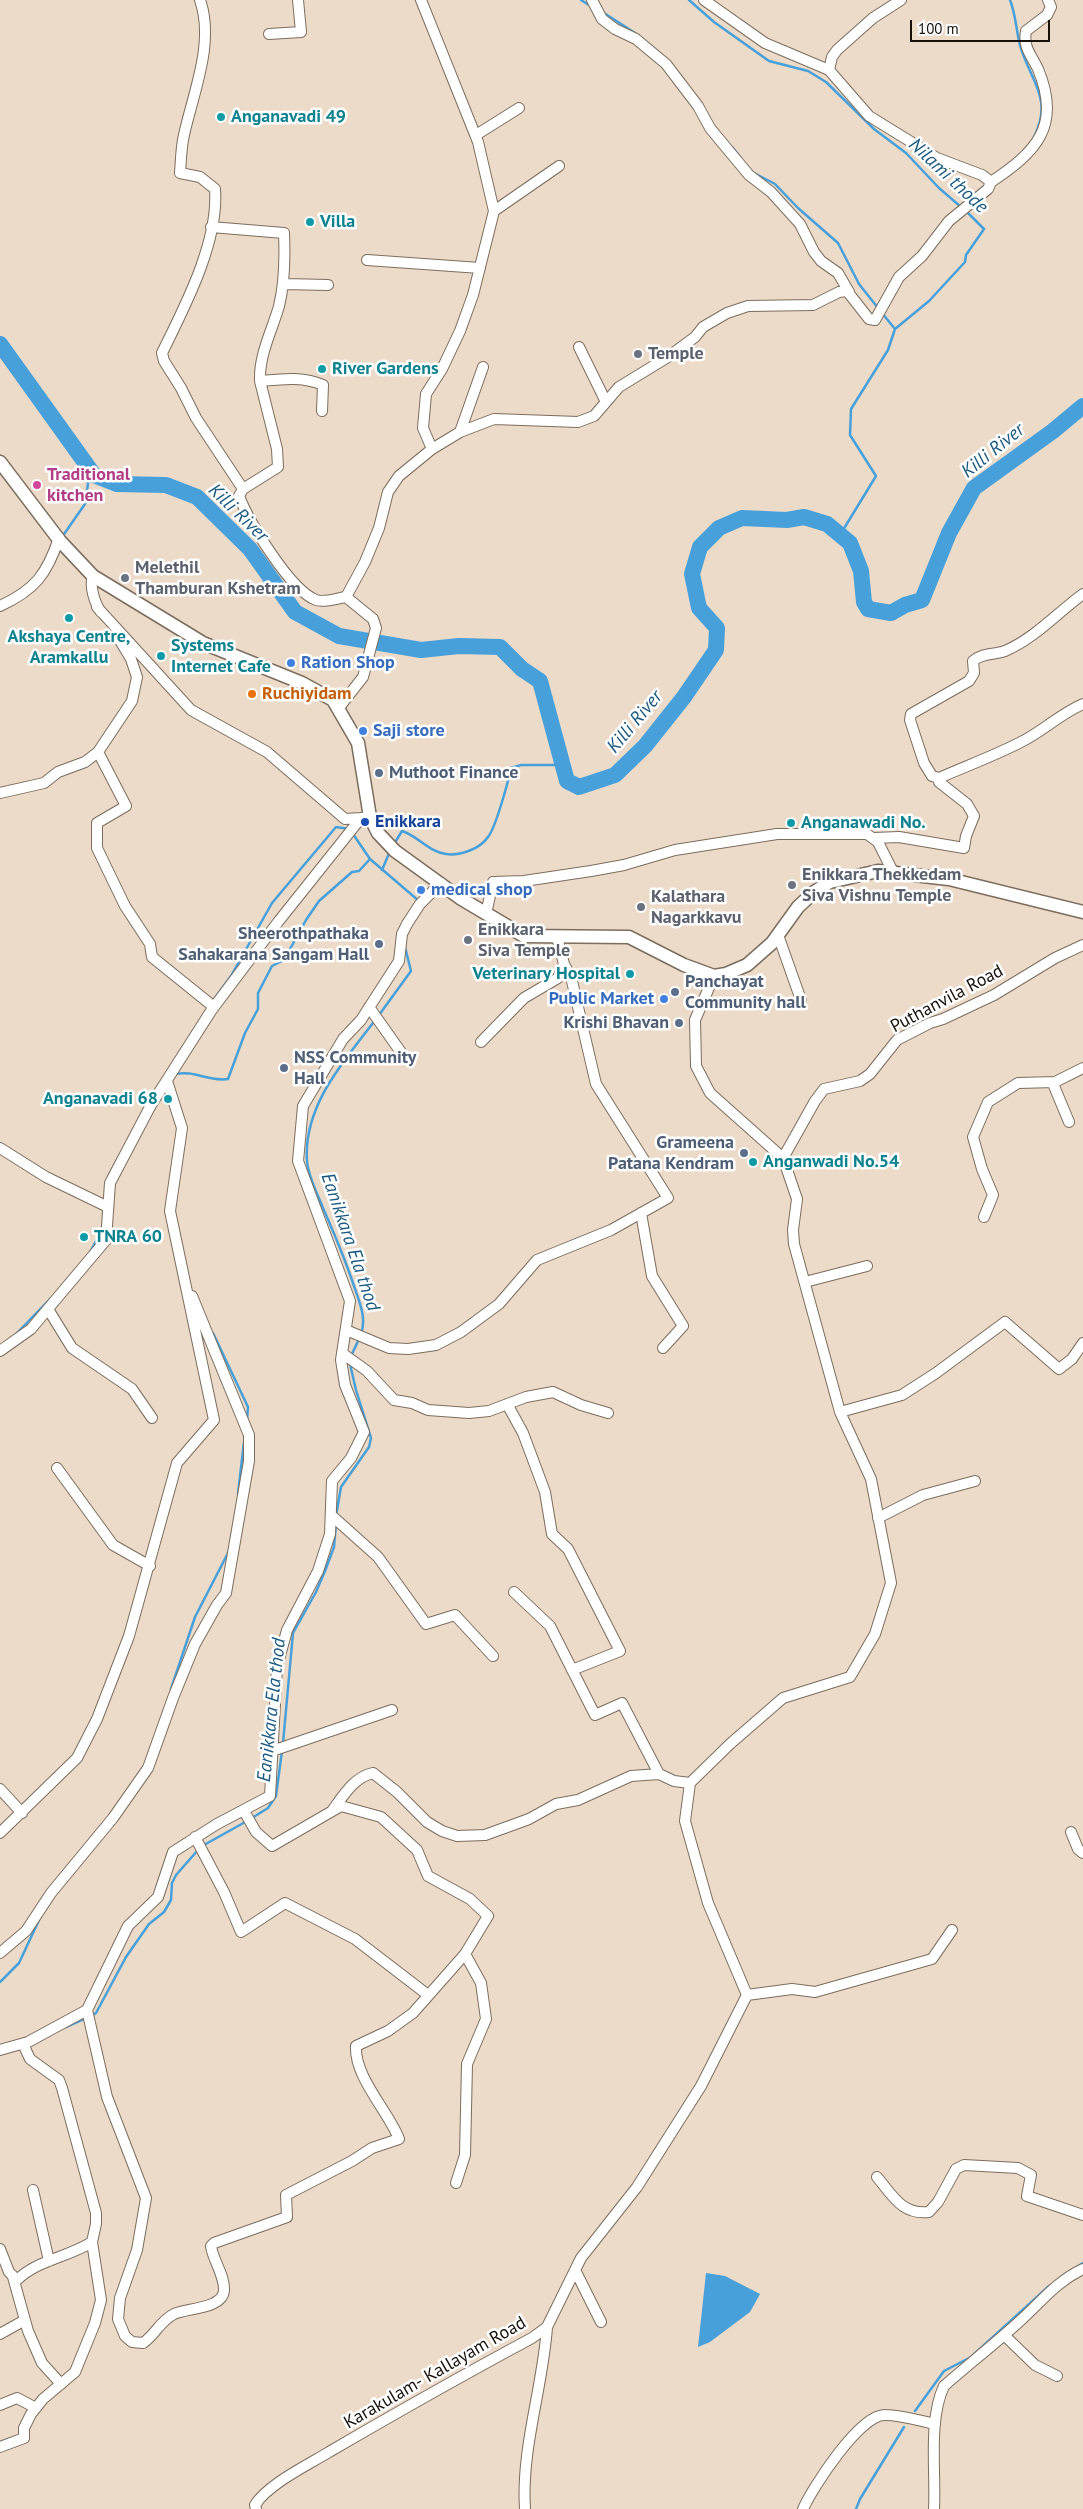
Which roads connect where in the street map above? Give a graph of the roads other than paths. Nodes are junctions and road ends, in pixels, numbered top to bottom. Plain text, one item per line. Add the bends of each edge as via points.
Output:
1 (200, 0) edge
2 (298, 0) edge
3 (421, 0) edge
4 (592, 0) edge
5 (704, 0) edge
6 (901, 0) edge
7 (1048, 0) edge
8 (269, 34) dead end
9 (829, 70) junction
10 (518, 108) dead end
11 (476, 135) junction
12 (558, 166) dead end
13 (991, 182) junction
14 (494, 211) junction
15 (211, 228) junction
16 (367, 260) dead end
17 (480, 268) junction
18 (284, 284) junction
19 (328, 285) dead end
20 (849, 292) junction
21 (580, 347) dead end
22 (483, 367) dead end
23 (260, 381) junction
24 (606, 402) junction
25 (322, 411) dead end
26 (460, 432) junction
27 (432, 449) junction
28 (0, 462) edge
29 (243, 489) junction
30 (60, 540) junction
31 (93, 576) junction
32 (1083, 594) edge
33 (346, 596) junction
34 (0, 606) edge
35 (97, 606) junction
36 (1083, 704) edge
37 (338, 709) junction
38 (98, 752) junction
39 (939, 778) junction
40 (0, 793) edge
41 (362, 820) junction
42 (874, 838) junction
43 (892, 872) junction
44 (441, 883) junction
45 (1083, 912) edge
46 (486, 914) junction
47 (778, 935) junction
48 (557, 937) junction
49 (1083, 945) edge
50 (564, 964) junction
51 (714, 976) junction
52 (801, 1000) dead end
53 (214, 1007) junction
54 (374, 1014) junction
55 (481, 1042) dead end
56 (405, 1058) dead end
57 (1083, 1068) edge
58 (169, 1078) junction
59 (1055, 1082) junction
60 (1069, 1122) dead end
61 (0, 1148) edge
62 (783, 1158) junction
63 (108, 1207) junction
64 (642, 1213) junction
65 (984, 1217) dead end
66 (867, 1266) dead end
67 (182, 1274) junction
68 (805, 1282) junction
69 (48, 1309) junction
70 (355, 1334) junction
71 (1083, 1343) edge
72 (663, 1348) dead end
73 (0, 1351) edge
74 (342, 1353) junction
75 (507, 1404) junction
76 (840, 1412) junction
77 (608, 1413) dead end
78 (152, 1418) dead end
79 (57, 1468) dead end
80 (974, 1481) dead end
81 (331, 1515) junction
82 (878, 1518) junction
83 (150, 1566) junction
84 (514, 1592) dead end
85 (493, 1656) dead end
86 (572, 1670) junction
87 (392, 1710) dead end
88 (272, 1751) junction
89 (660, 1774) junction
90 (690, 1783) junction
91 (0, 1788) edge
92 (332, 1811) junction
93 (22, 1813) junction
94 (247, 1817) junction
95 (0, 1832) edge
96 (1071, 1832) dead end
97 (195, 1837) junction
98 (1083, 1853) edge
99 (952, 1930) dead end
100 (0, 1953) edge
101 (465, 1954) junction
102 (428, 1995) junction
103 (747, 1995) junction
104 (88, 2014) junction
105 (24, 2045) junction
106 (0, 2050) edge
107 (877, 2177) dead end
108 (456, 2183) dead end
109 (33, 2190) dead end
110 (1083, 2215) edge
111 (92, 2242) junction
112 (0, 2249) edge
113 (49, 2261) junction
114 (1083, 2269) edge
115 (576, 2272) junction
116 (13, 2277) junction
117 (25, 2320) junction
118 (601, 2322) dead end
119 (546, 2327) junction
120 (0, 2334) edge
121 (1004, 2335) junction
122 (1057, 2376) dead end
123 (61, 2384) junction
124 (0, 2405) edge
125 (36, 2408) junction
126 (935, 2424) junction
127 (0, 2447) edge
128 (256, 2509) edge
129 (526, 2509) edge
130 (802, 2509) edge
131 (934, 2509) edge

1 - 15 street via 204,12 204,40 183,137 180,173 200,177 215,188 216,205
2 - 8 street via 301,32
3 - 11 street
4 - 20 street via 602,19 636,39 666,64 719,140 749,175 771,192 800,224 814,252 838,273
5 - 9 street via 765,43
6 - 9 street via 873,18 837,50
7 - 13 street via 1051,7 1047,15 1026,31 1024,42 1046,92 1048,102 1043,130 1022,160
9 - 13 street via 869,116 937,158 982,175
10 - 11 street
11 - 14 street
12 - 14 street
13 - 20 street via 982,195 966,205 922,256 899,277 875,320 869,319
14 - 17 street
15 - 18 street via 284,232
15 - 29 street via 183,313 162,353 196,418
16 - 17 street
17 - 27 street via 460,331 426,394 423,428
18 - 19 street
18 - 23 street via 261,359
20 - 24 street via 839,292 813,305 748,306 727,313 703,327 668,357 619,387
21 - 24 street
22 - 26 street
23 - 25 street via 313,380 323,385
23 - 29 street via 277,449 278,467
24 - 26 street via 594,416 578,422 494,418
26 - 27 street
27 - 33 street via 399,476 388,492 379,528
28 - 30 main road
29 - 33 street via 239,496 247,516 268,549 304,594 318,601
30 - 31 main road
30 - 34 street via 42,577 28,590
31 - 35 street via 91,581
31 - 37 main road via 203,643 302,683 332,700
32 - 39 street via 1025,642 999,653 977,656 973,661 974,673 968,681 911,714 924,764 932,776
33 - 37 street via 373,620 375,637 363,677
35 - 38 street via 125,648 137,677 132,700
35 - 41 street via 191,710 267,752 345,819
36 - 39 street via 1064,712 1043,730 1022,741
37 - 41 main road via 358,743
38 - 40 street via 85,762 58,772 44,783
38 - 53 street via 126,806 97,823 97,848 125,906 150,944 152,957
39 - 42 street via 939,782 967,804 974,816 964,848 924,840
41 - 44 main road via 391,848
41 - 53 street via 278,922
42 - 43 street
42 - 46 street via 868,834 777,834 675,850 590,871 493,882
43 - 45 main road via 949,880
43 - 47 main road via 830,882 798,907
44 - 46 main road
44 - 54 street via 423,900 402,934 399,961
46 - 48 main road via 524,936
47 - 51 main road via 747,965
47 - 52 street
48 - 50 street
48 - 51 main road via 629,937
49 - 62 street, Puthanvila Road via 994,995 897,1040 870,1074 860,1081 824,1089
50 - 55 street via 558,978 524,998
50 - 64 street via 571,977 596,1084 668,1195 661,1203
51 - 62 street via 695,1020 698,1075 719,1102
53 - 58 street
54 - 56 street
54 - 70 street via 343,1039 303,1106 298,1161 350,1301
57 - 59 street
58 - 63 street via 110,1183
58 - 67 street via 182,1128 170,1211 180,1250
59 - 60 street via 1059,1101
59 - 65 street via 1018,1083 988,1102 973,1136 982,1169 994,1195
61 - 63 street via 46,1177
62 - 68 street via 797,1198 794,1244
63 - 69 street via 106,1240
64 - 70 street via 611,1230 537,1260 499,1304 461,1332 436,1345 389,1348
64 - 72 street via 652,1276 683,1326
66 - 68 street
67 - 83 street via 214,1420 177,1462
67 - 100 street via 249,1435 249,1461 226,1593 195,1644 148,1768 26,1931
68 - 76 street
69 - 73 street via 31,1329
69 - 78 street via 72,1348 132,1389
70 - 74 street
71 - 76 street via 1059,1369 1005,1322 902,1395
74 - 75 street via 367,1371 394,1400 428,1410 469,1413
74 - 81 street via 345,1385 364,1432 351,1458 332,1480
75 - 77 street via 553,1392
75 - 86 street via 523,1433 545,1492 552,1534 568,1549 620,1651
76 - 82 street via 870,1479
79 - 83 street via 113,1545
80 - 82 street via 923,1495
81 - 85 street via 378,1557 426,1624 455,1615
81 - 88 street via 330,1534 318,1571 287,1630 277,1667
82 - 90 street via 891,1583 875,1634 850,1677 783,1698
83 - 93 street via 129,1636 97,1719 76,1758
84 - 86 street via 550,1626
86 - 89 street via 595,1715 622,1703
87 - 88 street
88 - 94 street via 270,1796
89 - 90 street
89 - 92 street via 631,1776 485,1835 457,1836 442,1831 427,1822 373,1773 363,1775 354,1783
90 - 103 street via 685,1821 708,1903
91 - 93 street
92 - 94 street via 272,1846
92 - 101 street via 341,1806 381,1817 417,1850 428,1876 470,1899 488,1916
93 - 95 street
94 - 97 street
96 - 98 street
97 - 102 street via 241,1932 285,1903 355,1939
97 - 104 street via 173,1852 158,1897 128,1926
99 - 103 street via 932,1959 815,1992 792,1989
101 - 102 street
101 - 108 street via 481,1983 486,2019 466,2064 465,2155
102 - 104 street via 413,2013 388,2031 356,2046 355,2056 360,2067 399,2139 372,2148 286,2195 287,2217 214,2243 211,2246 212,2256 224,2283 224,2293 218,2301 174,2314 143,2343 132,2342 125,2336 118,2319 120,2298 137,2250 146,2198 107,2097
103 - 115 street, Karakulam- Kallayam Road via 701,2086 637,2188 581,2258
104 - 105 street
105 - 106 street
105 - 111 street via 30,2060 59,2080 62,2088 96,2213
107 - 110 street via 904,2208 916,2214 929,2212 956,2169 964,2165 1018,2168 1031,2175 1028,2196
109 - 113 street
111 - 113 street
111 - 123 street via 99,2307 76,2372
112 - 116 street
113 - 116 street via 17,2280
114 - 121 street via 1071,2274 1048,2293
115 - 118 street
115 - 119 street, Karakulam- Kallayam Road
116 - 117 street
117 - 120 street
117 - 123 street via 42,2363
119 - 128 street, Karakulam- Kallayam Road via 307,2466 261,2495
119 - 129 street via 527,2464
121 - 122 street via 1035,2365
121 - 126 street via 944,2386 939,2396
123 - 125 street
124 - 125 street via 17,2398
125 - 127 street via 26,2423 24,2438
126 - 130 street via 884,2414 871,2420 852,2436
126 - 131 street

